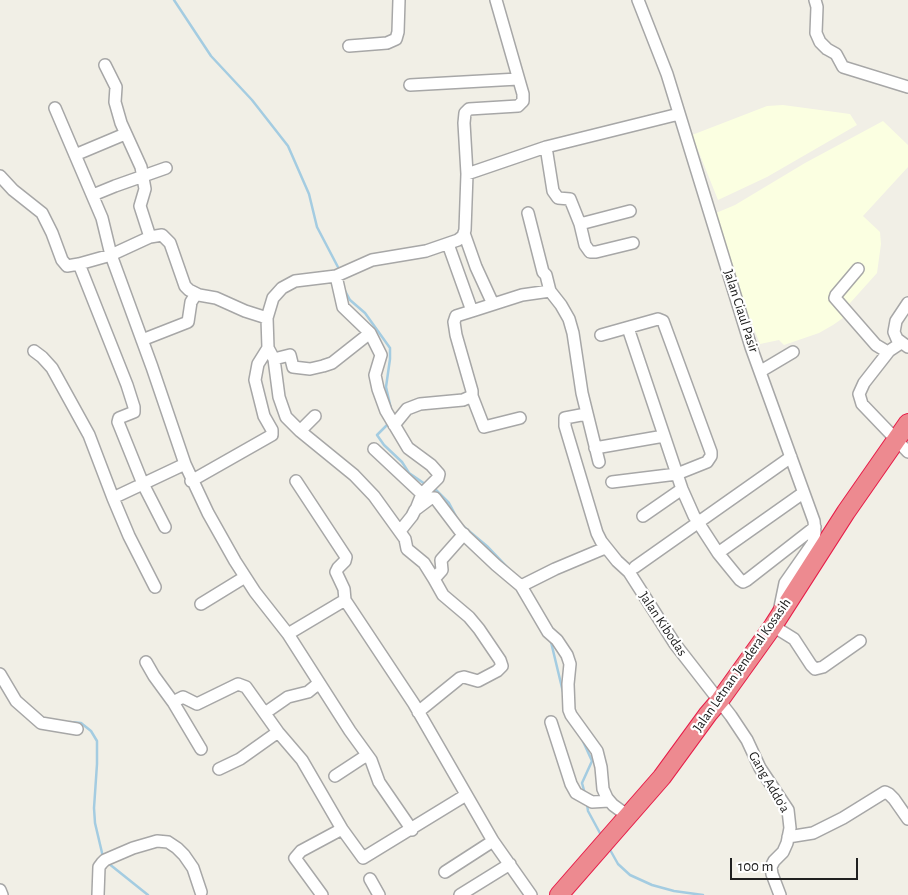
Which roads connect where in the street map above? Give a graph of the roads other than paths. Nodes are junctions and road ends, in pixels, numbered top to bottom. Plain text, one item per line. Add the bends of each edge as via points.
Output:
1 (399, 0) edge
2 (496, 0) edge
3 (638, 0) edge
4 (815, 0) edge
5 (350, 46) dead end
6 (105, 65) dead end
7 (518, 79) junction
8 (410, 85) dead end
9 (908, 88) edge
10 (56, 108) dead end
11 (679, 114) junction
12 (125, 134) junction
13 (546, 146) junction
14 (75, 155) junction
15 (166, 168) dead end
16 (467, 174) junction
17 (0, 176) edge
18 (143, 176) junction
19 (92, 195) junction
20 (630, 211) dead end
21 (528, 213) dead end
22 (580, 224) junction
23 (464, 233) junction
24 (150, 237) junction
25 (633, 243) dead end
26 (448, 244) junction
27 (111, 255) junction
28 (79, 264) junction
29 (858, 269) dead end
30 (336, 276) junction
31 (550, 291) junction
32 (196, 294) junction
33 (908, 303) edge
34 (494, 304) junction
35 (472, 311) junction
36 (267, 318) junction
37 (628, 328) junction
38 (370, 333) junction
39 (601, 335) dead end
40 (142, 340) junction
41 (904, 345) edge
42 (268, 348) junction
43 (34, 351) dead end
44 (889, 351) junction
45 (793, 352) dead end
46 (274, 359) junction
47 (761, 371) junction
48 (472, 396) junction
49 (586, 414) junction
50 (315, 416) dead end
51 (520, 418) dead end
52 (908, 423) edge
53 (394, 425) junction
54 (300, 431) junction
55 (664, 436) junction
56 (902, 447) edge
57 (595, 448) junction
58 (374, 449) dead end
59 (791, 457) junction
60 (599, 462) dead end
61 (184, 464) junction
62 (677, 474) junction
63 (191, 481) junction
64 (296, 481) dead end
65 (612, 482) dead end
66 (143, 484) junction
67 (682, 489) junction
68 (803, 493) junction
69 (422, 494) junction
70 (112, 498) junction
71 (415, 510) junction
72 (643, 516) dead end
73 (698, 524) junction
74 (165, 527) dead end
75 (815, 527) junction
76 (400, 531) junction
77 (464, 534) junction
78 (605, 548) junction
79 (718, 553) junction
80 (635, 567) dead end
81 (245, 577) junction
82 (434, 579) junction
83 (521, 586) junction
84 (155, 588) dead end
85 (345, 600) junction
86 (201, 604) dead end
87 (776, 621) junction
88 (288, 634) junction
89 (860, 641) dead end
90 (146, 662) dead end
91 (0, 674) edge
92 (319, 683) junction
93 (720, 700) junction
94 (173, 702) junction
95 (418, 712) junction
96 (265, 713) junction
97 (551, 722) dead end
98 (77, 729) dead end
99 (278, 732) junction
100 (202, 749) dead end
101 (367, 755) junction
102 (219, 769) dead end
103 (335, 776) dead end
104 (466, 795) junction
105 (609, 801) junction
106 (628, 816) junction
107 (908, 819) edge
108 (342, 829) junction
109 (412, 830) junction
110 (788, 837) junction
111 (493, 842) junction
112 (510, 864) junction
113 (446, 872) dead end
114 (370, 879) dead end
115 (0, 890) edge
116 (201, 892) dead end
117 (2, 895) edge
118 (98, 895) edge
119 (322, 895) edge
120 (379, 895) edge
121 (460, 895) edge
122 (530, 895) edge
123 (559, 895) edge
124 (780, 895) edge

1 - 5 street via 396,39 387,43
2 - 7 street
3 - 11 street, Jalan Ciaul Pasir
4 - 9 street via 816,33 826,49 836,54 843,67
6 - 12 street via 116,87 115,102
7 - 8 street
7 - 16 street via 523,97 520,106 469,109 465,113
10 - 14 street
11 - 13 street
11 - 47 street, Jalan Ciaul Pasir
12 - 14 street
12 - 18 street
13 - 16 street
13 - 22 street via 553,191 558,198 570,199
14 - 19 street
15 - 18 street
16 - 23 street
17 - 28 street via 42,213 64,263 68,266
18 - 19 street
18 - 24 street via 145,189 140,206
19 - 27 street via 102,218
20 - 22 street
21 - 31 street
22 - 25 street via 590,252
23 - 26 street
23 - 34 street via 476,268
24 - 27 street
24 - 32 street via 160,235 167,239 185,286
26 - 30 street via 408,255 372,260
26 - 35 street
27 - 28 street
27 - 40 street
28 - 66 street via 132,397 134,412 119,418 118,422
29 - 44 street via 835,298 876,345
30 - 36 street via 302,279 288,284 273,298
30 - 38 street via 343,307
31 - 34 street
31 - 49 street via 569,319
32 - 36 street via 216,298
32 - 40 street via 191,302 188,322
33 - 41 street via 894,327 894,336
34 - 35 street
35 - 48 street via 456,316 454,322
36 - 42 street
37 - 39 street
37 - 55 street
37 - 62 street via 658,319 663,321 709,445 711,456 707,462
38 - 46 street via 332,363 323,366 293,367 290,355
38 - 53 street via 381,355 376,375 378,390
40 - 61 street
41 - 44 street
42 - 46 street
42 - 63 street via 258,364 254,380 272,435
43 - 70 street via 52,368 85,427
44 - 56 street via 859,394 862,404
45 - 47 street
46 - 54 street via 279,397 286,416
47 - 59 street, Jalan Ciaul Pasir
48 - 51 street via 484,432
48 - 53 street via 463,400 420,404 407,410
49 - 57 street
49 - 78 street via 565,418 565,426 597,533
50 - 54 street
52 - 56 highway, Jalan Letnan Jenderal Kosasih
53 - 69 street via 408,448 439,474
54 - 76 street via 354,475
55 - 57 street
55 - 62 street
56 - 87 highway, Jalan Letnan Jenderal Kosasih via 846,512
57 - 60 street
58 - 69 street
59 - 68 street, Jalan Ciaul Pasir
59 - 73 street
61 - 63 street
61 - 66 street
62 - 65 street
62 - 67 street
63 - 81 street
64 - 85 street via 346,557 336,572
66 - 70 street
66 - 74 street
67 - 72 street
67 - 73 street
68 - 75 street, Jalan Ciaul Pasir
68 - 79 street
69 - 71 street
70 - 84 street
71 - 76 street
71 - 77 street via 435,498
73 - 79 street
73 - 80 street
75 - 79 street via 745,582
75 - 87 street via 813,542 785,582
76 - 82 street via 407,549 424,563
77 - 82 street via 441,560 442,570
77 - 83 street
78 - 83 street
78 - 93 street, Jalan Kibodas via 629,572 675,644
81 - 86 street
81 - 88 street
82 - 95 street via 443,595 480,628 502,666 478,681 460,678
83 - 105 street via 548,632 567,654 570,664 569,710 596,751 603,789
85 - 88 street
85 - 95 street
87 - 89 street via 794,638 815,669 823,667
87 - 93 highway, Jalan Letnan Jenderal Kosasih
88 - 92 street
90 - 94 street
91 - 98 street via 16,701 41,723
92 - 96 street via 308,692 288,697
92 - 101 street
93 - 106 highway, Jalan Letnan Jenderal Kosasih
93 - 110 street, Gang Addo'a via 788,810
94 - 96 street via 183,697 197,704 241,684
94 - 100 street
95 - 104 street
96 - 99 street
97 - 105 street via 576,793 592,802
99 - 102 street via 240,759
99 - 108 street via 302,760
101 - 103 street
101 - 109 street via 379,782
104 - 109 street
104 - 111 street
105 - 106 street
106 - 123 highway, Jalan Letnan Jenderal Kosasih
107 - 110 street via 885,792 814,833
108 - 109 street via 363,858
108 - 119 street via 301,851 295,858
110 - 124 street, Gang Addo'a via 783,852 771,867
111 - 112 street
111 - 113 street
112 - 121 street
112 - 122 street
114 - 120 street
115 - 117 street
116 - 118 street via 194,868 184,855 168,842 157,842 133,848 102,862

